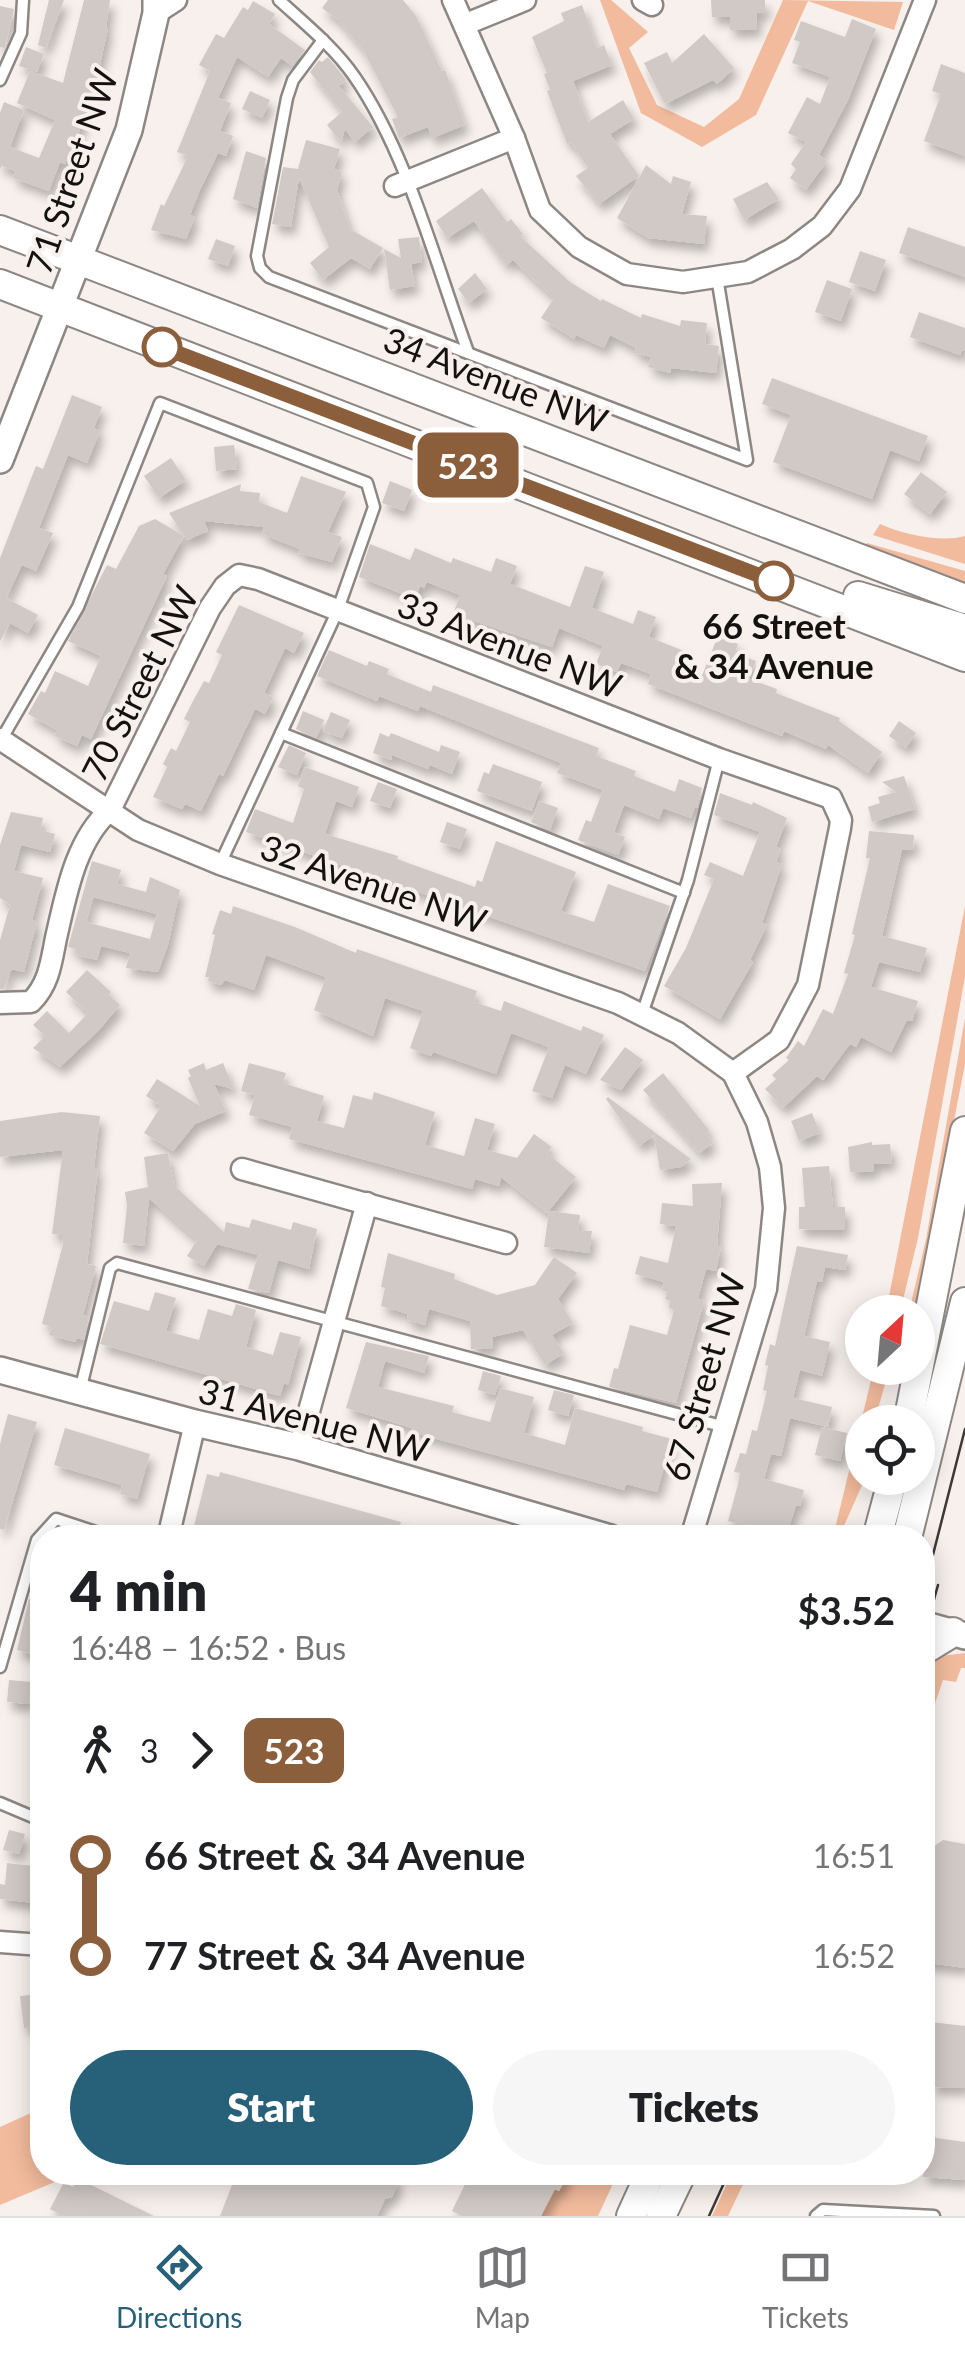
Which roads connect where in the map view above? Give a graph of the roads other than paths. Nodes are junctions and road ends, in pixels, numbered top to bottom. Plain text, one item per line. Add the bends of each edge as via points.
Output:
1 (23, 0) edge
2 (278, 0) edge
3 (453, 0) edge
4 (525, 0) edge
5 (925, 0) edge
6 (163, 4) edge
7 (466, 24) junction
8 (323, 40) junction
9 (0, 80) edge
10 (514, 138) junction
11 (400, 184) junction
12 (0, 230) edge
13 (79, 260) junction
14 (717, 277) junction
15 (0, 284) edge
16 (61, 307) junction
17 (468, 352) junction
18 (0, 460) edge
19 (740, 568) junction
20 (226, 586) joint
21 (964, 598) edge
22 (337, 612) junction
23 (965, 630) edge
24 (907, 633) junction
25 (965, 656) edge
26 (965, 670) edge
27 (281, 734) junction
28 (1, 740) edge
29 (719, 759) junction
30 (110, 810) junction
31 (220, 864) junction
32 (684, 893) junction
33 (0, 1003) edge
34 (642, 1014) junction
35 (733, 1073) junction
36 (965, 1130) edge
37 (242, 1169) dead end
38 (367, 1202) junction
39 (506, 1243) dead end
40 (965, 1302) edge
41 (334, 1322) junction
42 (0, 1370) edge
43 (80, 1392) junction
44 (911, 1405) edge
45 (195, 1424) junction
46 (724, 1427) junction
47 (299, 1448) junction
48 (888, 1495) edge
49 (51, 1525) edge
50 (74, 1525) edge
51 (171, 1525) edge
52 (539, 1525) edge
53 (695, 1525) edge
54 (880, 1525) edge
55 (910, 1525) edge
56 (30, 1564) edge
57 (959, 1634) edge
58 (935, 1644) edge
59 (0, 1668) edge
60 (0, 1803) edge
61 (30, 1815) edge
62 (0, 1942) edge
63 (30, 1944) edge
64 (645, 2185) edge
65 (676, 2185) edge
66 (631, 2216) edge
67 (661, 2216) edge
68 (816, 2216) edge
69 (934, 2216) edge

1 - 9 lane via 20,33
2 - 8 lane
3 - 7 street
4 - 7 street
5 - 14 street via 850,189 822,226 792,250 748,272
6 - 13 street, 71 Street NW via 128,130
7 - 10 street
8 - 11 lane via 354,76 400,157
8 - 17 lane via 287,98 260,268
10 - 11 street
10 - 14 street via 540,210 578,247 627,274 683,282
11 - 17 lane
12 - 13 main road, 34 Avenue NW
13 - 16 street, 71 Street NW
13 - 21 main road, 34 Avenue NW
14 - 17 lane via 746,460
15 - 16 main road
16 - 18 street, 71 Street NW
16 - 19 main road
19 - 23 main road
19 - 24 main road
20 - 22 street, 33 Avenue NW via 239,575 258,579
20 - 30 street, 70 Street NW
22 - 27 lane
22 - 28 lane via 374,506 367,482 160,403 78,607
22 - 29 street, 33 Avenue NW
24 - 25 main road
24 - 26 main road
27 - 31 lane
27 - 32 lane
28 - 30 street, 32 Avenue NW
29 - 32 lane
29 - 35 street, 33 Avenue NW via 831,798 841,820 808,985 780,1040
30 - 31 street, 32 Avenue NW via 138,830
30 - 33 street, 70 Street NW via 94,824 68,885 45,988 31,1002
31 - 34 street, 32 Avenue NW
32 - 34 lane
34 - 35 street, 32 Avenue NW
35 - 46 street, 67 Street NW via 757,1122 774,1208 766,1289
36 - 44 main road
37 - 38 street
38 - 39 street
38 - 41 street
40 - 55 main road
41 - 43 lane via 112,1264
41 - 46 lane
41 - 47 street
42 - 43 street, 31 Avenue NW
43 - 45 street, 31 Avenue NW
45 - 47 street, 31 Avenue NW
45 - 51 street
46 - 53 street, 67 Street NW
47 - 52 street, 31 Avenue NW
48 - 54 main road
49 - 50 lane via 56,1519
56 - 59 lane
57 - 58 main road
60 - 61 lane
62 - 63 street
64 - 66 main road
65 - 67 main road
68 - 69 lane via 822,2210

